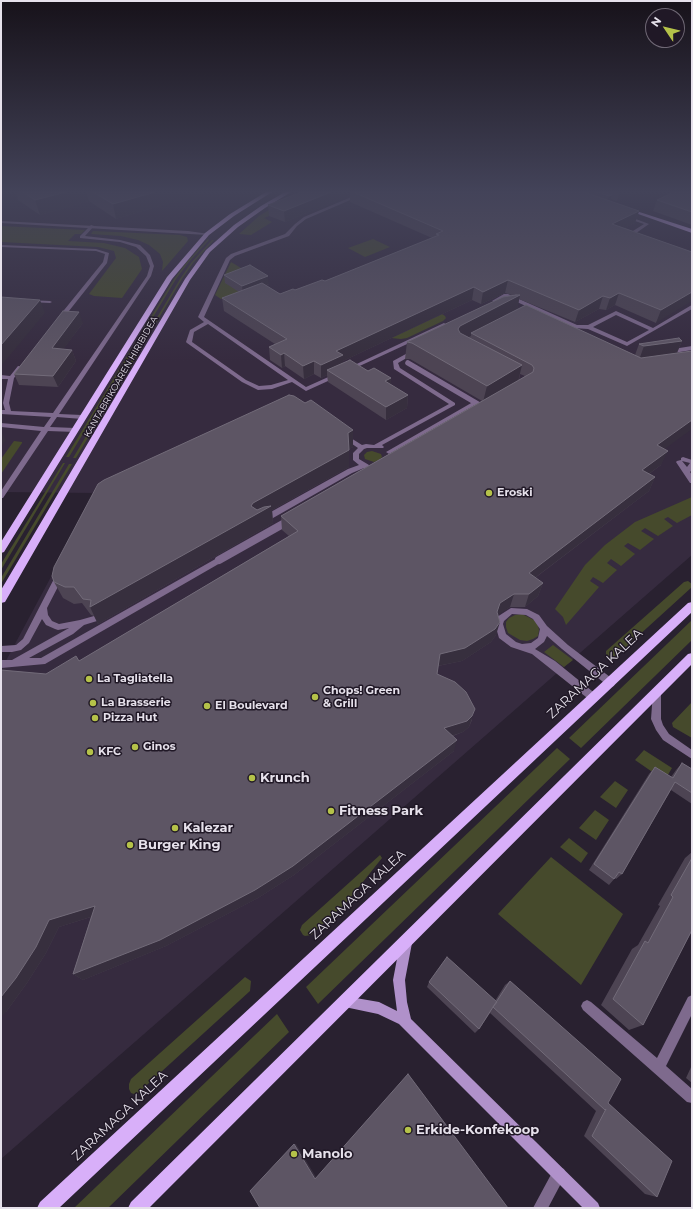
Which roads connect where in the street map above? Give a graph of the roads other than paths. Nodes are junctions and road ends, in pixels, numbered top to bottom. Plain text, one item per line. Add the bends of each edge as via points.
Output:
1 (58, 248) edge
2 (141, 248) edge
3 (193, 248) edge
4 (211, 248) edge
5 (251, 248) edge
6 (22, 301) edge
7 (50, 302) dead end
8 (485, 306) edge
9 (692, 307) edge
10 (520, 308) edge
11 (207, 322) junction
12 (449, 322) edge
13 (54, 326) edge
14 (589, 327) junction
15 (654, 330) junction
16 (580, 335) edge
17 (422, 347) edge
18 (692, 348) edge
19 (660, 353) edge
20 (692, 354) edge
21 (674, 356) edge
22 (400, 358) junction
23 (22, 364) edge
24 (1, 377) edge
25 (11, 378) junction
26 (293, 380) junction
27 (8, 388) junction
28 (1, 392) edge
29 (463, 398) dead end
30 (453, 404) junction
31 (473, 404) edge
32 (476, 411) edge
33 (1, 412) edge
34 (9, 413) junction
35 (55, 415) junction
36 (82, 417) junction
37 (1, 425) edge
38 (46, 430) junction
39 (75, 430) junction
40 (337, 430) edge
41 (376, 446) junction
42 (362, 448) junction
43 (692, 462) edge
44 (692, 465) edge
45 (363, 466) junction
46 (371, 470) edge
47 (687, 472) junction
48 (692, 481) edge
49 (1, 496) edge
50 (299, 508) edge
51 (297, 516) edge
52 (1, 550) edge
53 (63, 570) edge
54 (1, 599) edge
55 (692, 606) edge
56 (43, 607) junction
57 (94, 619) edge
58 (81, 623) junction
59 (544, 628) junction
60 (522, 647) junction
61 (1, 649) edge
62 (692, 657) edge
63 (13, 663) junction
64 (1, 664) edge
65 (611, 683) junction
66 (657, 692) junction
67 (594, 698) junction
68 (692, 755) edge
69 (406, 941) junction
70 (692, 1001) edge
71 (344, 1002) junction
72 (587, 1006) dead end
73 (406, 1024) junction
74 (659, 1068) junction
75 (692, 1097) edge
76 (559, 1174) junction
77 (46, 1208) edge
78 (137, 1208) edge
79 (540, 1208) edge
80 (593, 1208) edge

1 - 13 street via 107,253 105,262
2 - 35 street via 148,255 152,266 149,276
3 - 36 main road, KANTABRIKOAREN HIRIBIDEA via 169,278
4 - 54 main road, KANTABRIKOAREN HIRIBIDEA via 187,280
5 - 11 street via 228,259 201,317
6 - 7 street
8 - 14 street via 506,295 576,327
9 - 15 street
10 - 16 street
11 - 26 street
11 - 26 street via 192,331 189,342 244,381 258,388 272,387
12 - 26 street via 306,390
14 - 15 street via 627,344
14 - 15 street via 616,312
17 - 22 street
18 - 19 street
20 - 21 street
22 - 30 street via 395,362 397,369
22 - 32 street, bridge via 486,406
23 - 25 street
24 - 25 street
25 - 27 street
27 - 28 street
27 - 34 street via 6,403
29 - 30 street
30 - 41 street
31 - 41 street via 390,454 386,449
33 - 34 street
34 - 35 street
35 - 36 street
35 - 38 street
36 - 39 main road, KANTABRIKOAREN HIRIBIDEA
37 - 38 street
38 - 39 street
38 - 49 street
39 - 52 main road, KANTABRIKOAREN HIRIBIDEA
40 - 42 street
41 - 42 street
42 - 45 street via 355,457
43 - 47 street via 681,461
44 - 47 street
45 - 46 street
45 - 50 street via 261,521 280,518
47 - 48 street
51 - 63 street, bridge via 42,661
53 - 56 street
55 - 65 main road, ZARAMAGA KALEA
56 - 58 street via 44,616 49,623 58,627
56 - 61 street via 26,641 12,649
57 - 58 street
58 - 63 street via 70,632
59 - 60 street via 543,637 538,644
59 - 60 street via 540,620 532,614 512,609 500,616 499,630 502,636
59 - 65 street
60 - 67 street via 535,652 552,664
62 - 66 main road
63 - 64 street
65 - 67 main road, ZARAMAGA KALEA
66 - 68 street via 656,719 659,727 666,737
66 - 69 main road
67 - 77 main road, ZARAMAGA KALEA
69 - 71 main road
69 - 73 street via 399,980
70 - 74 street
71 - 73 street via 379,1008
71 - 78 main road
72 - 74 street
73 - 76 street
74 - 75 street
76 - 79 street
76 - 80 street

